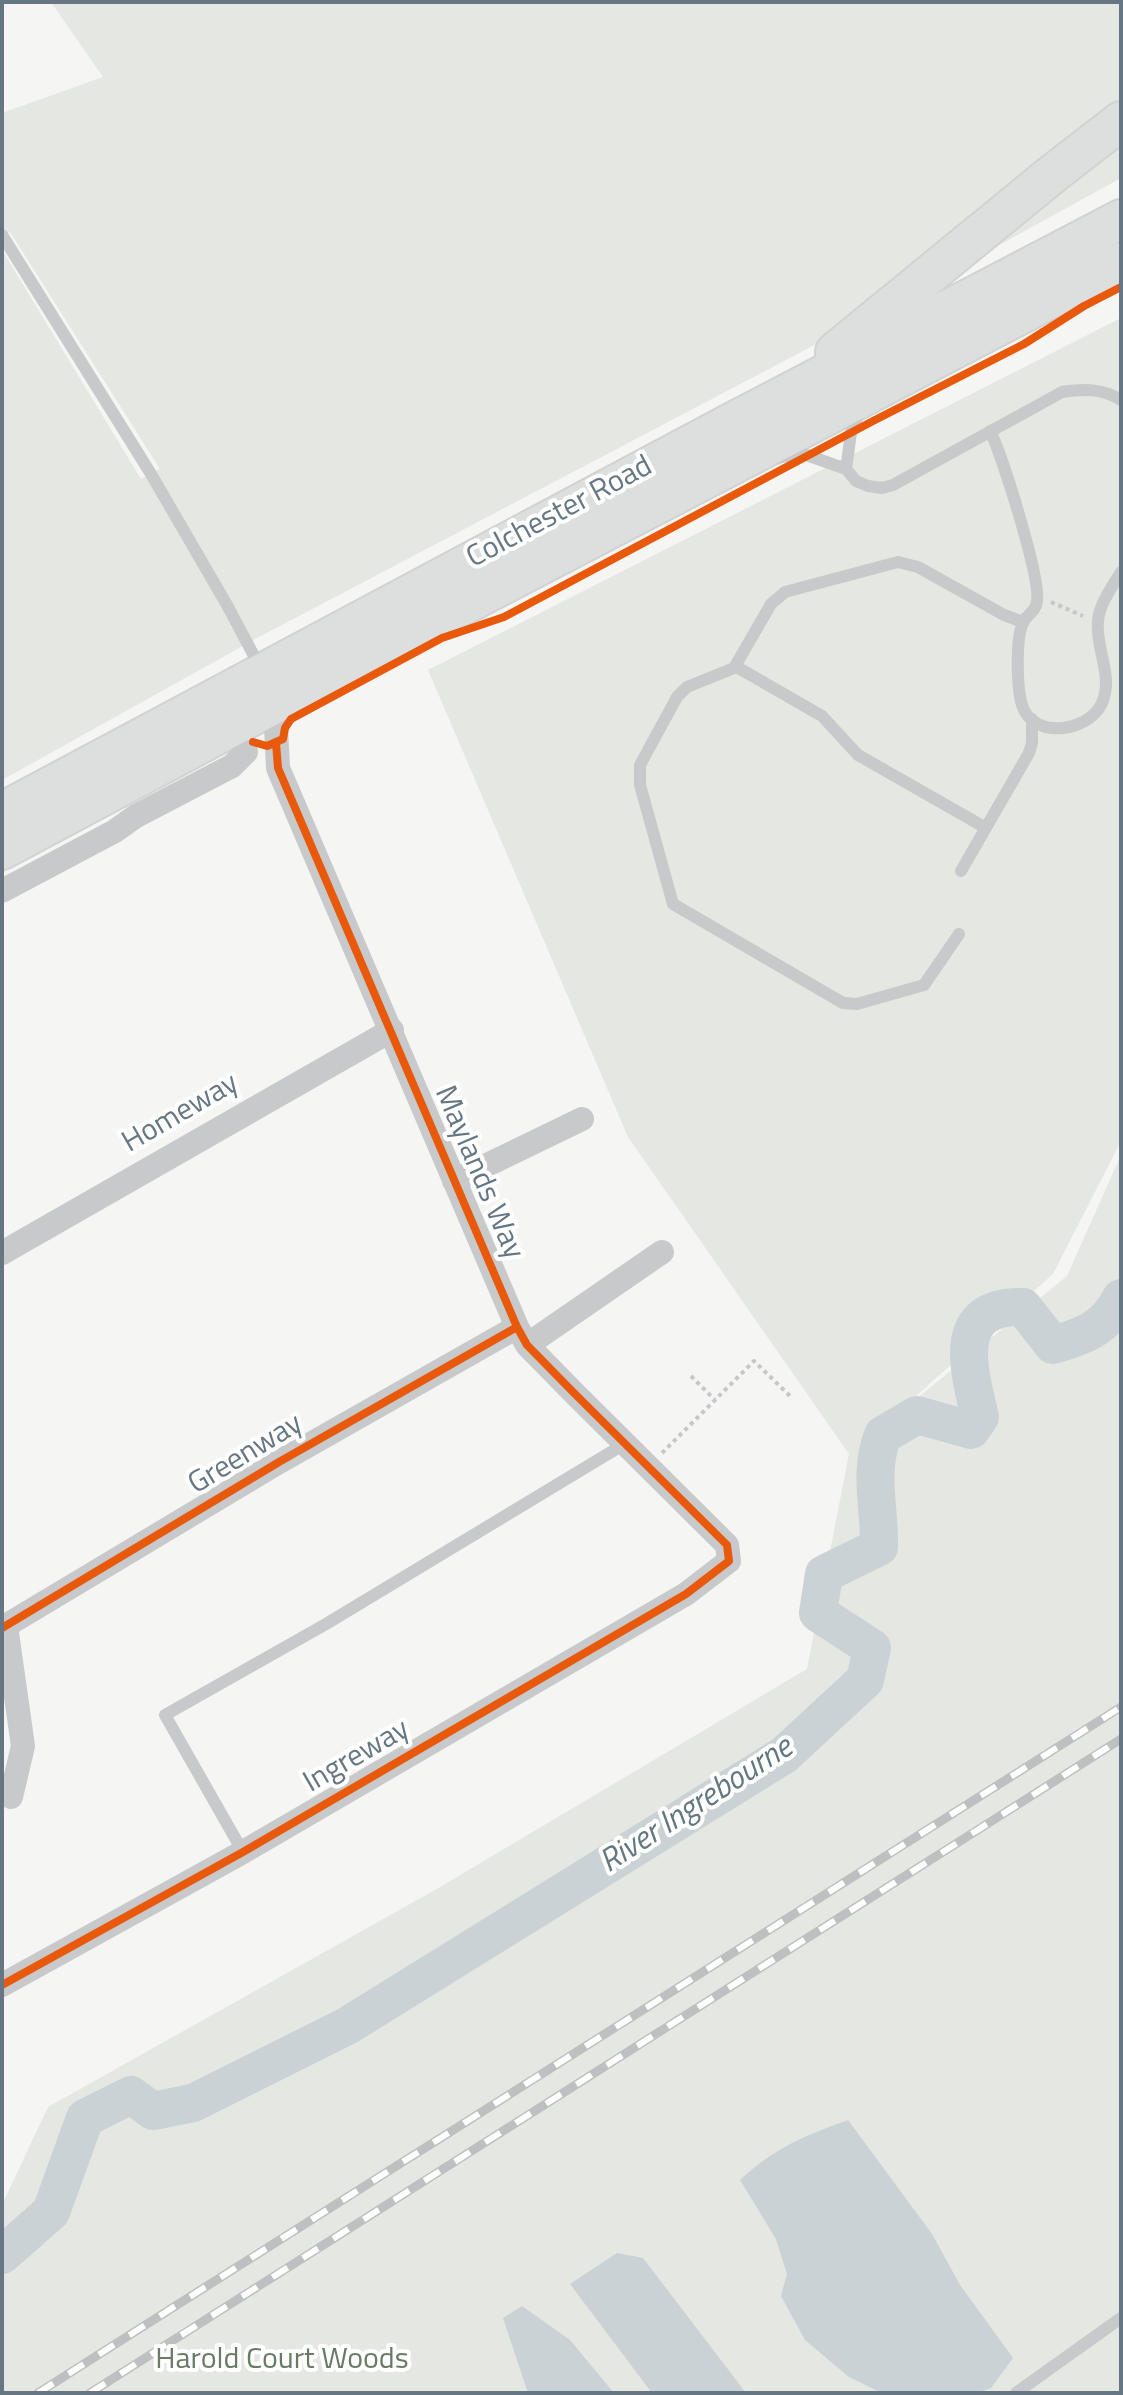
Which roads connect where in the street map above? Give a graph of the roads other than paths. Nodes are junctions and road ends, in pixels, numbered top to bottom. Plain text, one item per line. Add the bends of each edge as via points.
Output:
1 (1121, 121) edge
2 (1121, 219) edge
3 (2, 235) edge
4 (1121, 262) edge
5 (788, 394) junction
6 (865, 394) junction
7 (1121, 400) edge
8 (990, 431) junction
9 (846, 469) junction
10 (639, 516) junction
11 (1121, 572) edge
12 (1023, 622) junction
13 (735, 666) junction
14 (275, 696) junction
15 (1032, 719) junction
16 (190, 749) junction
17 (248, 753) junction
18 (278, 768) junction
19 (2, 812) edge
20 (986, 828) junction
21 (2, 850) edge
22 (961, 871) dead end
23 (2, 891) edge
24 (959, 934) dead end
25 (392, 1030) junction
26 (582, 1119) dead end
27 (454, 1181) junction
28 (662, 1252) dead end
29 (2, 1253) edge
30 (522, 1336) junction
31 (626, 1443) junction
32 (729, 1561) joint
33 (4, 1627) edge
34 (11, 1797) dead end
35 (243, 1852) junction
36 (2, 1985) edge
37 (1121, 2318) edge
38 (1016, 2393) edge

1 - 5 highway
2 - 5 highway, Colchester Road
3 - 14 lane via 151,474
4 - 6 highway, Colchester Road
5 - 14 highway, Colchester Road
6 - 9 lane
6 - 10 highway, Colchester Road
7 - 8 lane via 1090,389 1062,392
8 - 9 lane via 882,488 856,481
8 - 12 lane via 1003,460 1038,596 1034,611
9 - 10 lane via 801,453 789,455
10 - 14 highway, Colchester Road
11 - 15 lane via 1098,617 1097,638 1107,674 1100,708 1088,722 1074,727 1050,728
12 - 13 lane via 918,567 888,563 777,596
12 - 15 lane via 1019,693
13 - 20 lane via 822,716 858,755
13 - 24 lane via 687,687 677,697 640,765 640,785 673,904 849,1005 924,985
14 - 16 highway, Colchester Road
14 - 17 street, Colchester Road
14 - 18 street, Maylands Way
14 - 19 highway, Colchester Road
15 - 20 lane via 1029,753
16 - 17 street
16 - 21 highway, Colchester Road
17 - 18 street via 267,758
17 - 23 street, Colchester Road
18 - 25 street, Maylands Way
20 - 22 lane
25 - 27 street, Maylands Way
25 - 29 street, Homeway
26 - 27 street
27 - 30 street, Maylands Way
28 - 30 street, Greenway
30 - 31 street, Maylands Way
30 - 33 street, Greenway via 279,1462
31 - 32 street, Maylands Way via 727,1545
31 - 35 lane via 165,1715
32 - 35 street, Ingreway via 686,1594
33 - 34 street via 23,1746
35 - 36 street, Ingreway
37 - 38 lane

